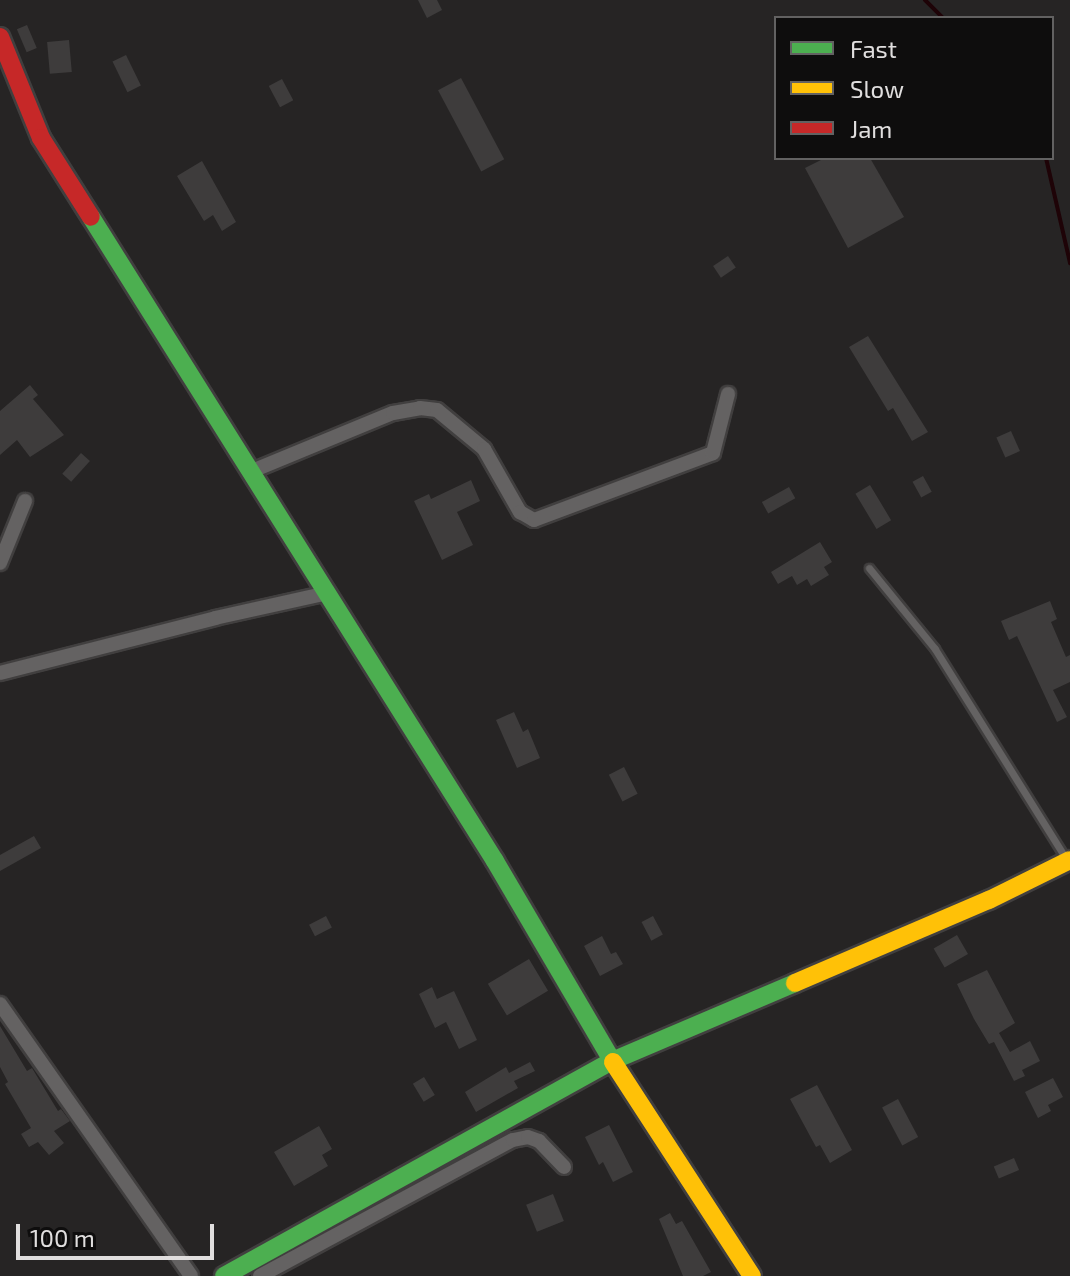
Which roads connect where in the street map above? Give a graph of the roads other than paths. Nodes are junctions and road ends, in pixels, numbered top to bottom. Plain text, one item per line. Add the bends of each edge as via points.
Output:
1 (0, 37) edge
2 (728, 394) dead end
3 (252, 471) junction
4 (25, 501) dead end
5 (0, 563) edge
6 (869, 568) dead end
7 (328, 593) junction
8 (0, 673) edge
9 (1069, 860) edge
10 (0, 1004) edge
11 (612, 1061) junction
12 (564, 1167) dead end
13 (191, 1276) edge
14 (224, 1276) edge
15 (260, 1276) edge
16 (752, 1276) edge

1 - 3 street via 32,123
2 - 3 street via 713,453 534,520 520,512 484,449 437,410 393,413
3 - 7 street
4 - 5 street
6 - 9 lane via 935,649
7 - 8 street
7 - 11 street
9 - 11 street via 989,900
10 - 13 street
11 - 14 street
11 - 16 street
12 - 15 street via 539,1141 513,1140

